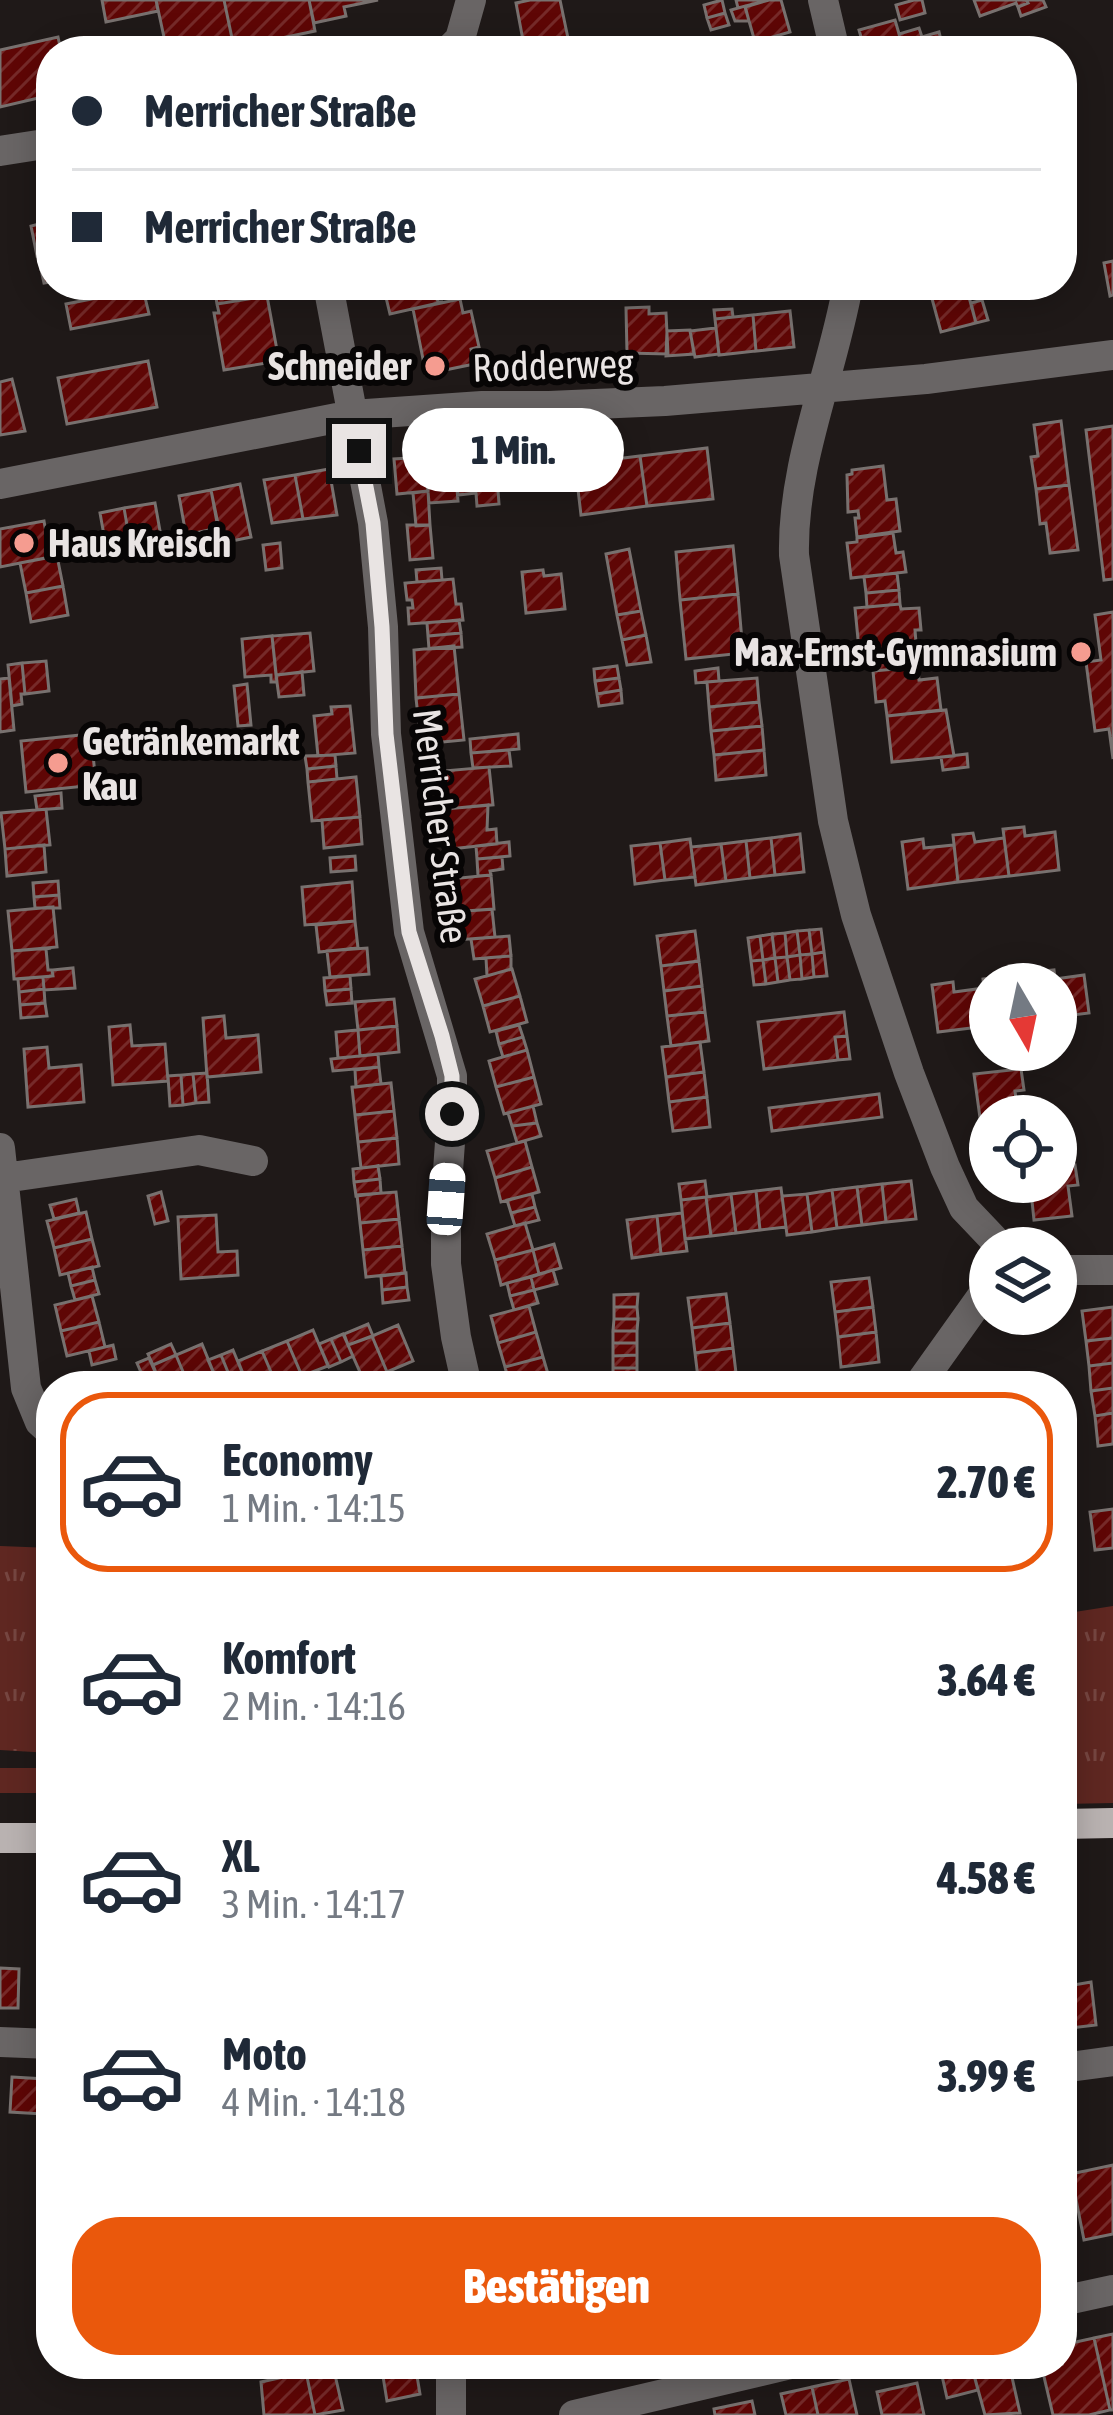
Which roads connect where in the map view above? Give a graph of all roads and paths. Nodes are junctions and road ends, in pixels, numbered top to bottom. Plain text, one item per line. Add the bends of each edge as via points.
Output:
1 (828, 1) edge
2 (472, 2) edge
3 (461, 36) edge
4 (833, 36) edge
5 (36, 145) edge
6 (0, 151) edge
7 (331, 300) edge
8 (845, 300) edge
9 (1113, 356) edge
10 (820, 388) junction
11 (352, 415) junction
12 (0, 484) edge
13 (253, 1160) dead end
14 (2, 1163) edge
15 (982, 1227) edge
16 (1077, 1270) edge
17 (1113, 1270) edge
18 (969, 1314) edge
19 (464, 1371) edge
20 (929, 1371) edge
21 (36, 1412) edge
22 (1113, 1823) edge
23 (1077, 1824) edge
24 (0, 1838) edge
25 (36, 1838) edge
26 (0, 2042) edge
27 (36, 2043) edge
28 (1113, 2062) edge
29 (1077, 2066) edge
30 (1113, 2290) edge
31 (1077, 2298) edge
32 (451, 2379) edge
33 (727, 2379) edge
34 (451, 2415) edge
35 (574, 2415) edge

1 - 4 street
2 - 3 street
5 - 6 street
7 - 11 street, Merricher Straße
8 - 10 street
9 - 10 street, Rodderweg
10 - 11 street, Rodderweg
10 - 15 street via 793,518 794,555 833,821 909,1073 964,1208
11 - 12 street, Rodderweg
11 - 19 street, Merricher Straße via 373,523 409,932 452,1076 446,1264
13 - 14 street via 199,1150
14 - 21 street via 26,1388
16 - 17 street
18 - 20 street
22 - 23 main road
24 - 25 main road
26 - 27 street
28 - 29 street
30 - 31 street
32 - 34 street
33 - 35 street

